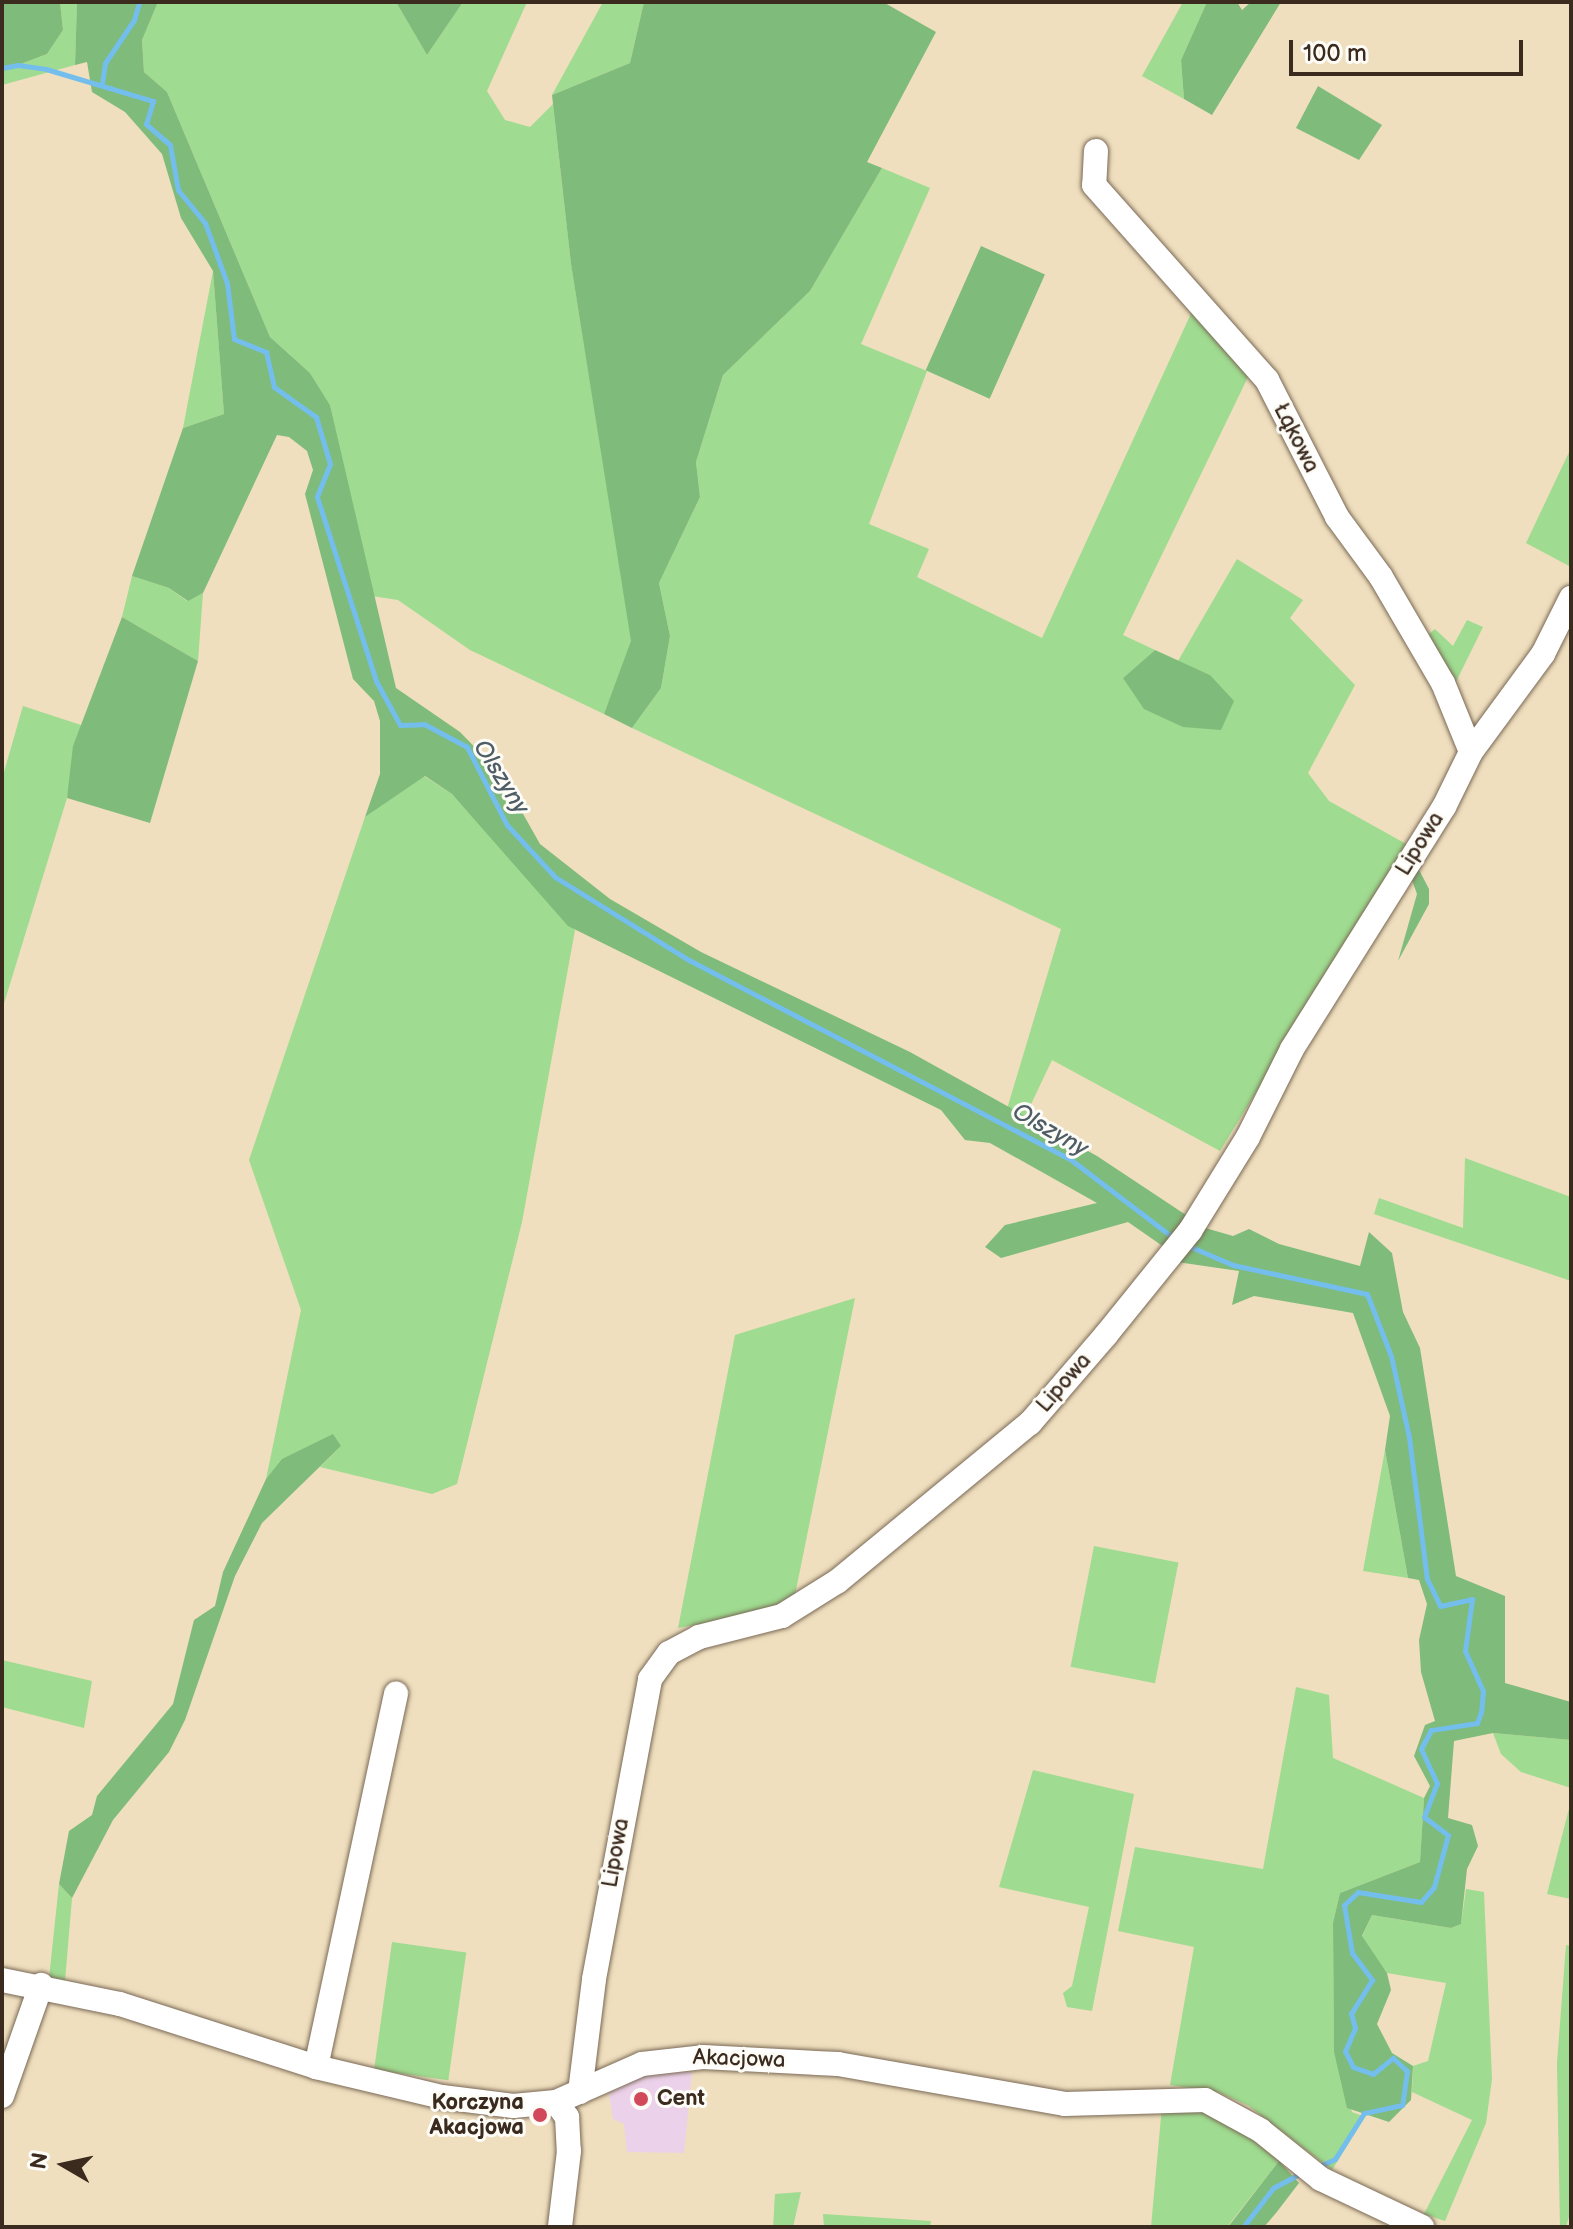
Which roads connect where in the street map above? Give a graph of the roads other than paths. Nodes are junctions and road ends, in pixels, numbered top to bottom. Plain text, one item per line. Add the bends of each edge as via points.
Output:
1 (1096, 151) dead end
2 (1571, 598) edge
3 (1471, 752) junction
4 (396, 1693) dead end
5 (2, 1980) edge
6 (41, 1985) junction
7 (316, 2067) junction
8 (580, 2092) junction
9 (2, 2096) edge
10 (556, 2102) junction
11 (560, 2227) edge
12 (1422, 2227) edge

1 - 3 street, Łąkowa via 1094,185 1267,380 1337,517 1381,577 1443,683
2 - 3 street, Lipowa via 1543,654
3 - 8 street, Lipowa via 1444,807 1292,1049 1248,1137 1190,1231 1030,1423 838,1581 782,1616 699,1637 669,1653 650,1679 594,1979
4 - 7 street
5 - 6 street, Akacjowa
6 - 7 street, Akacjowa via 120,2004
6 - 9 street
7 - 10 street, Akacjowa via 442,2097 513,2106
8 - 10 street, Akacjowa
8 - 12 street, Akacjowa via 642,2064 703,2057 867,2067 1065,2104 1183,2097 1231,2110 1298,2165
10 - 11 street via 567,2117 569,2151

